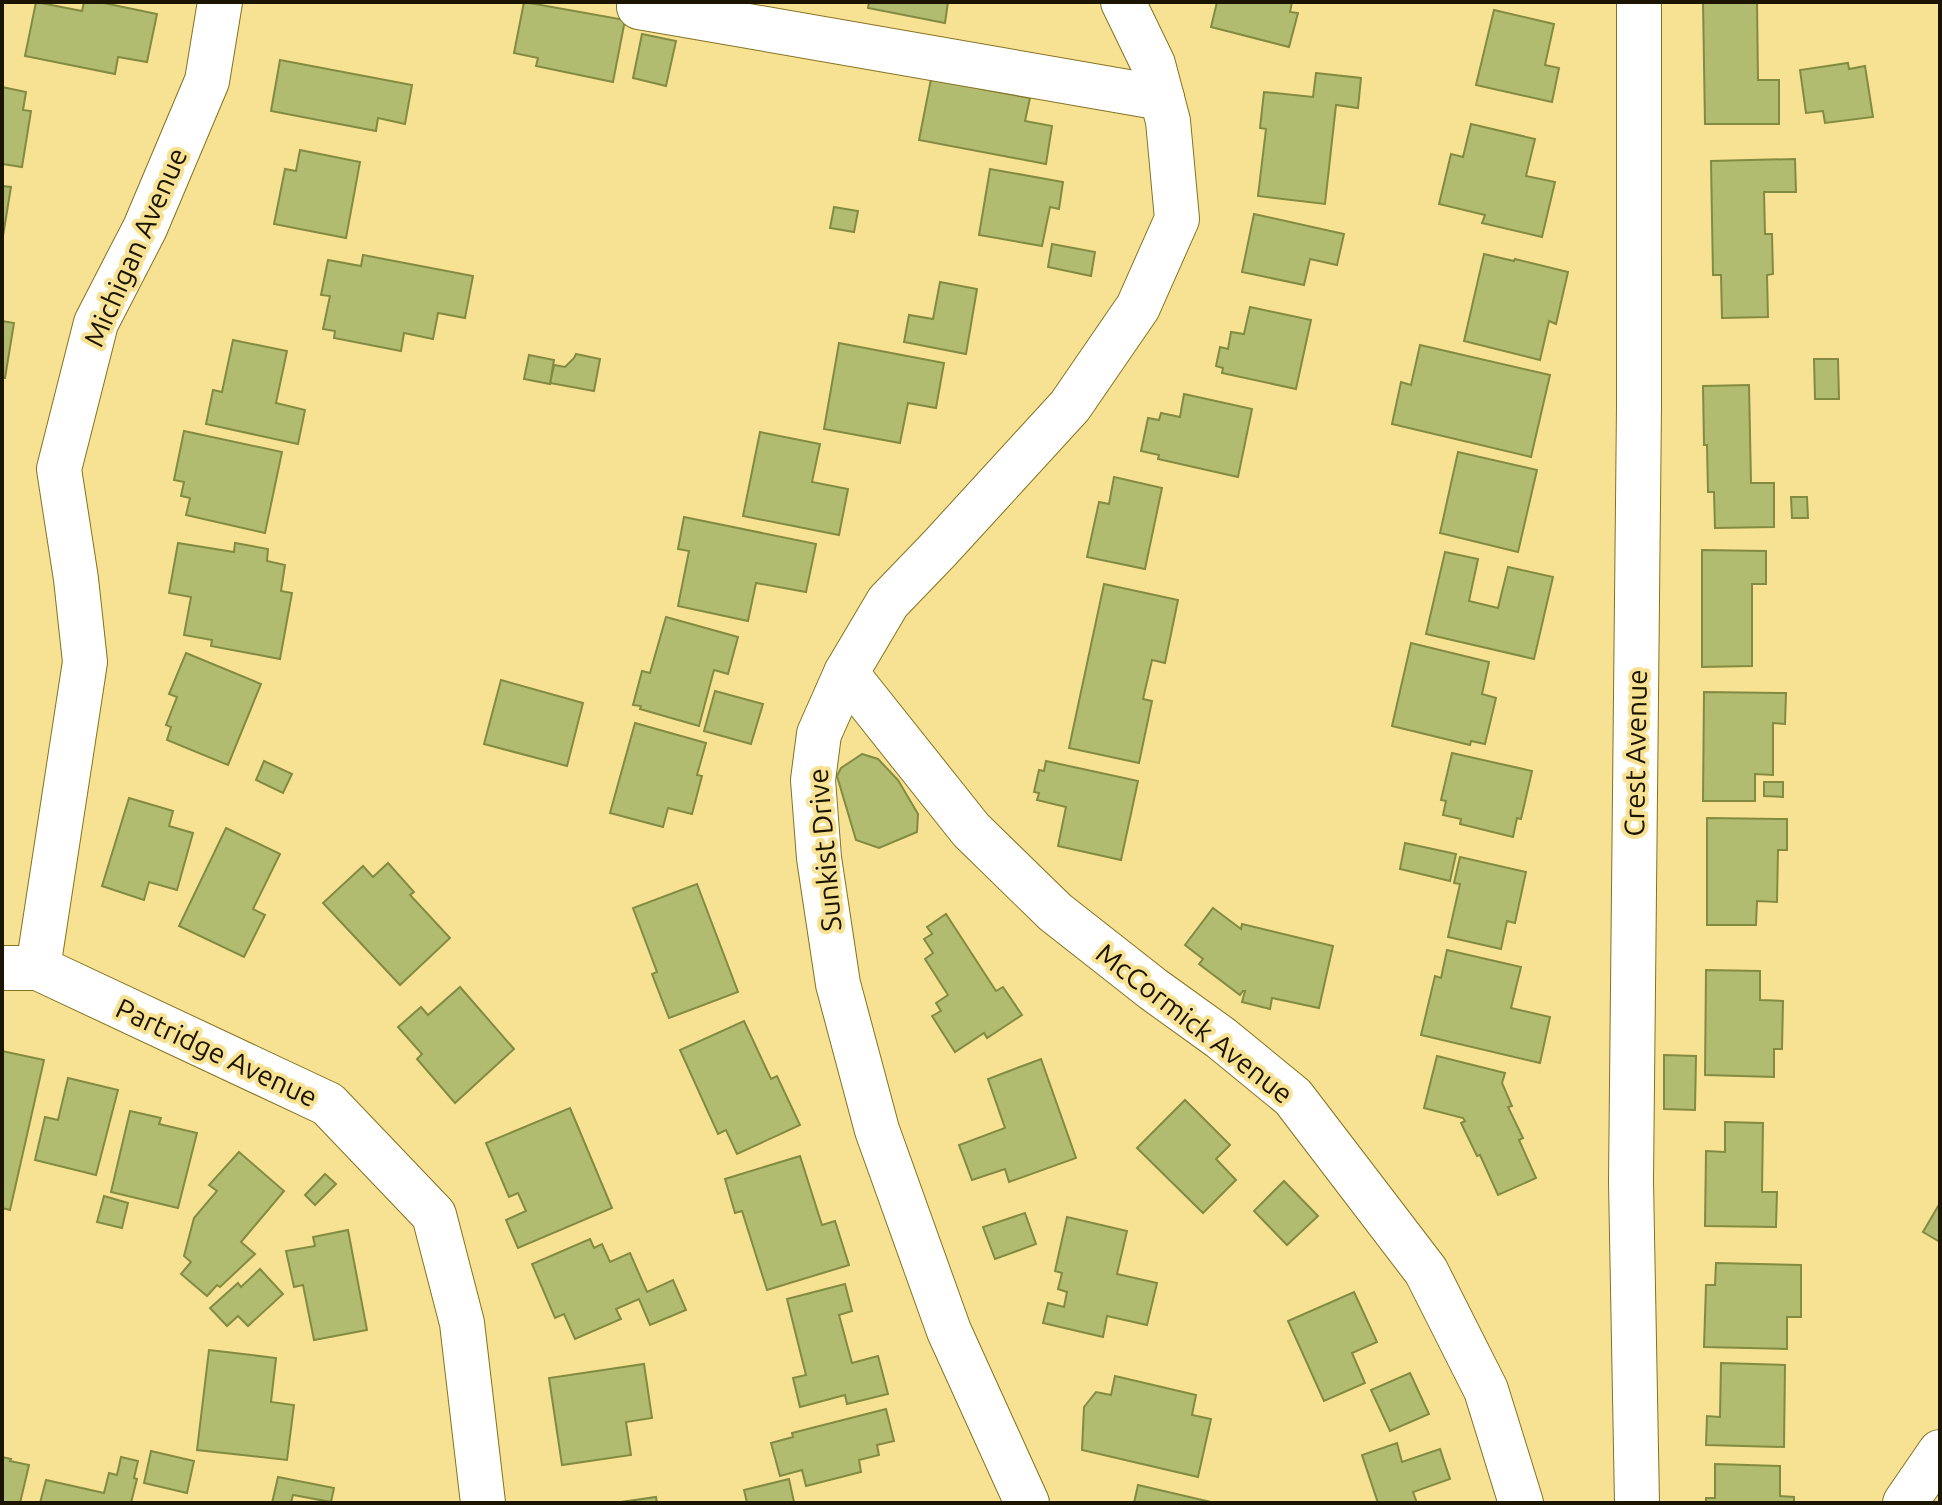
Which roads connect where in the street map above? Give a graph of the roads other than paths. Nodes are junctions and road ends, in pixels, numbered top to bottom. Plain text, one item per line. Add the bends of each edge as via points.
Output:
1 (220, 2) edge
2 (1123, 2) edge
3 (1639, 2) edge
4 (639, 7) dead end
5 (1162, 98) junction
6 (846, 673) junction
7 (20, 968) edge
8 (1940, 1452) edge
9 (483, 1503) edge
10 (1027, 1503) edge
11 (1521, 1503) edge
12 (1637, 1503) edge
13 (1905, 1503) edge

1 - 7 street, Michigan Avenue via 207,81 145,228 96,323 59,469 85,662
2 - 5 street, Sunkist Drive via 1153,64
3 - 12 street, Crest Avenue via 1631,1181
4 - 5 street
5 - 6 street, Sunkist Drive via 1177,219 1138,307 1070,406 888,602
6 - 10 street, Sunkist Drive via 819,734 813,780 838,984 877,1130 949,1331
6 - 11 street, McCormick Avenue via 971,830 1055,912 1293,1097 1426,1271 1486,1390
7 - 9 street, Partridge Avenue via 328,1104 434,1215 462,1323
8 - 13 street

